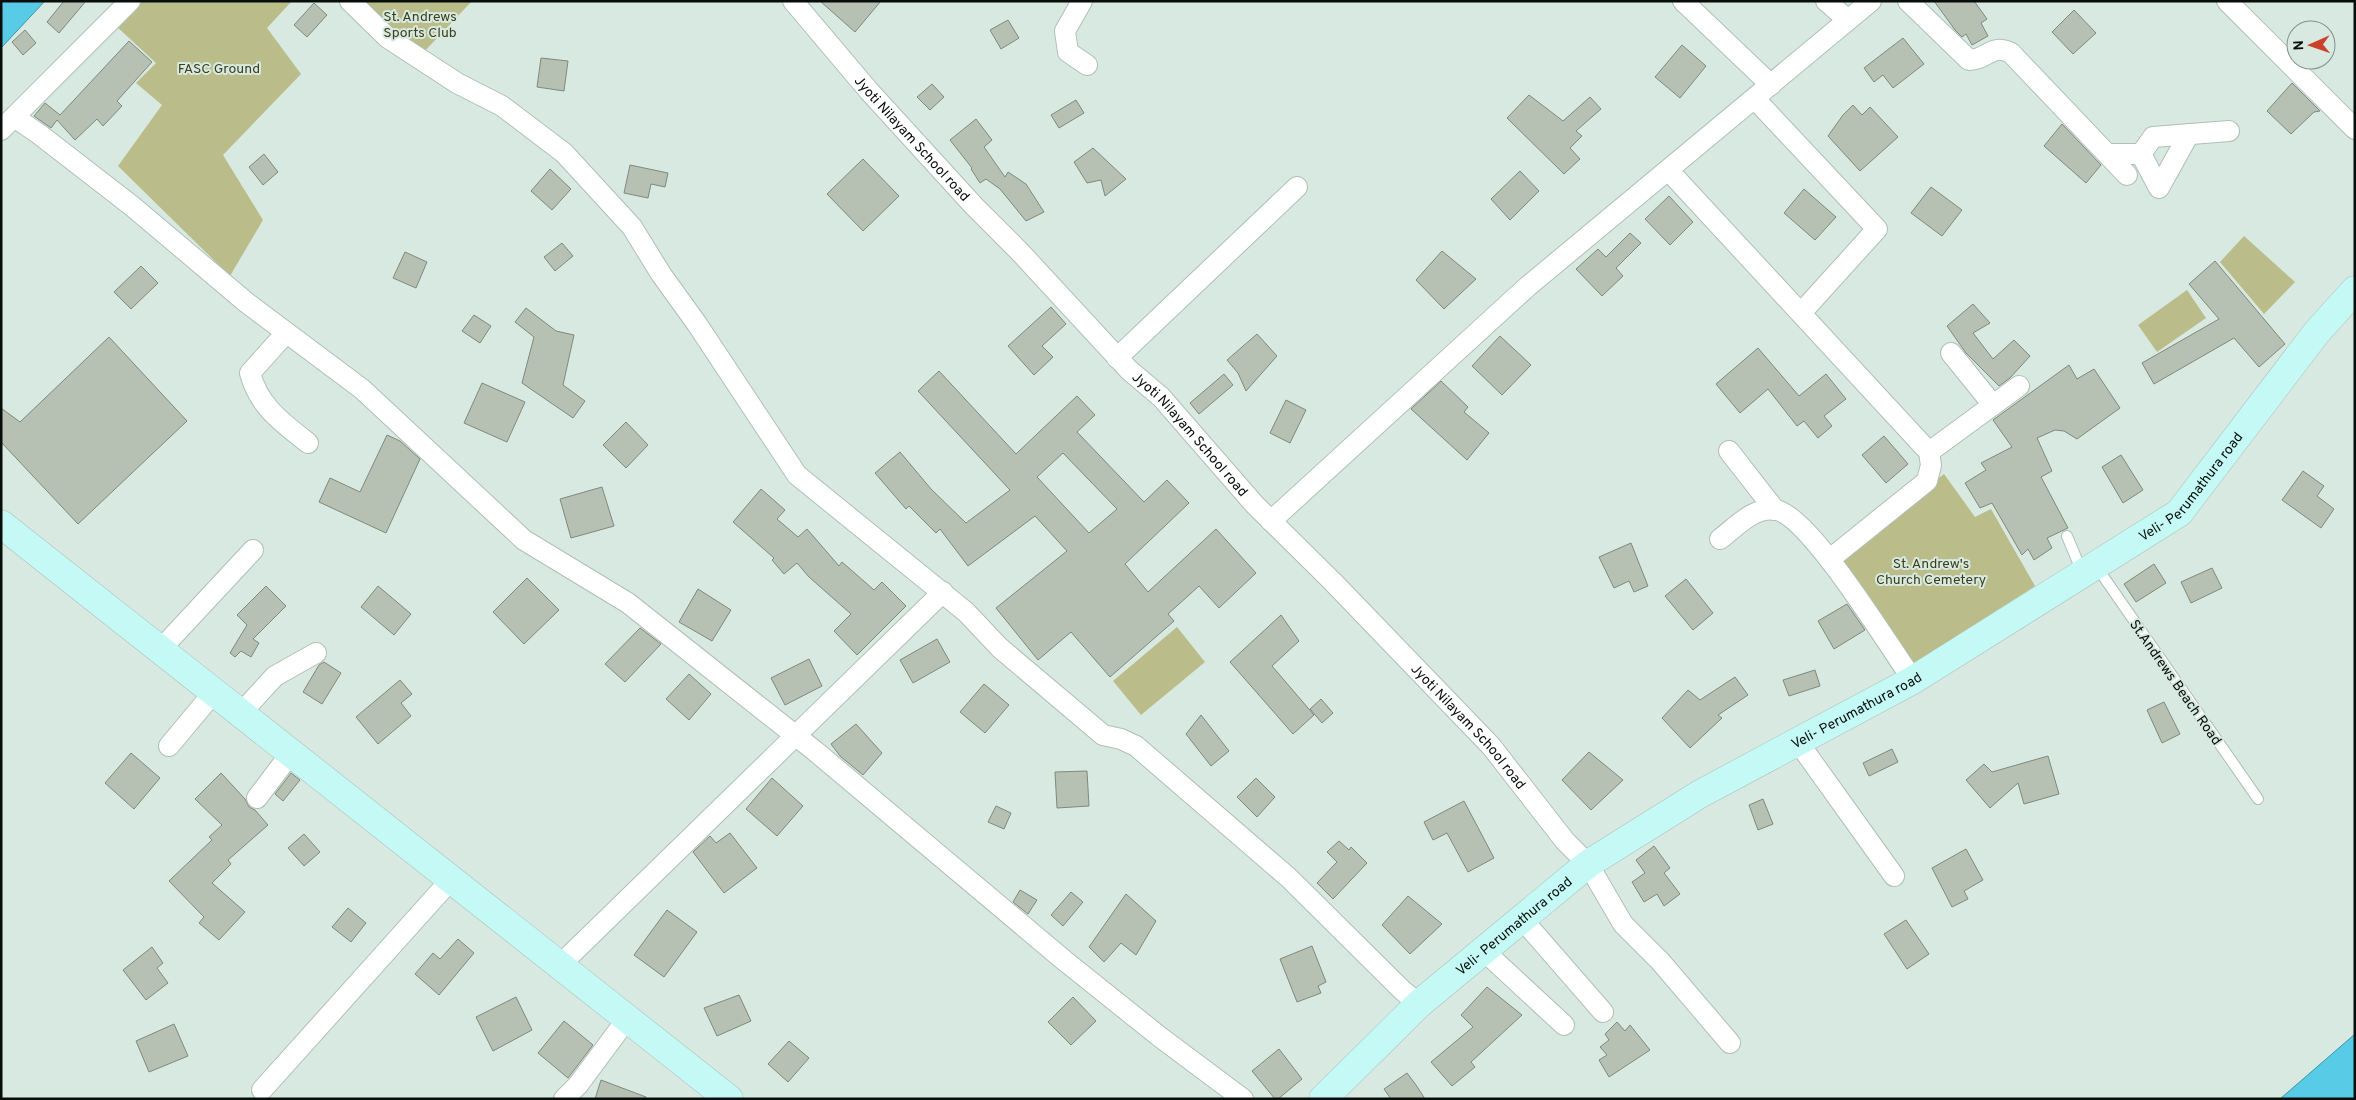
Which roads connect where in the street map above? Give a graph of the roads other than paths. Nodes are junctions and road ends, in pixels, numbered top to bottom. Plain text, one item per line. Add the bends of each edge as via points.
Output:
1 (130, 1) edge
2 (350, 1) edge
3 (793, 1) edge
4 (1082, 1) edge
5 (1683, 1) edge
6 (1826, 1) edge
7 (1871, 1) edge
8 (1908, 1) edge
9 (2227, 1) edge
10 (1848, 20) junction
11 (1087, 65) dead end
12 (1771, 85) junction
13 (1754, 99) junction
14 (8, 124) edge
15 (2355, 129) edge
16 (2229, 131) dead end
17 (2189, 134) junction
18 (2107, 154) junction
19 (2141, 154) junction
20 (1669, 171) junction
21 (2127, 175) dead end
22 (1297, 187) dead end
23 (2355, 290) edge
24 (1801, 313) junction
25 (286, 333) junction
26 (1951, 353) dead end
27 (1117, 358) junction
28 (2019, 386) dead end
29 (1993, 406) junction
30 (308, 443) dead end
31 (1729, 451) dead end
32 (1929, 452) junction
33 (1775, 510) junction
34 (1271, 521) junction
35 (1, 524) edge
36 (2067, 536) dead end
37 (1720, 539) dead end
38 (253, 550) dead end
39 (1830, 559) junction
40 (2089, 569) junction
41 (943, 592) junction
42 (160, 650) junction
43 (316, 653) dead end
44 (1913, 680) junction
45 (214, 692) junction
46 (241, 714) junction
47 (795, 735) junction
48 (1798, 742) junction
49 (169, 746) dead end
50 (291, 753) junction
51 (257, 798) dead end
52 (2258, 799) dead end
53 (1588, 864) junction
54 (1894, 876) dead end
55 (453, 881) junction
56 (1522, 919) junction
57 (1484, 951) junction
58 (560, 966) junction
59 (1420, 1004) junction
60 (1603, 1012) dead end
61 (627, 1019) junction
62 (1564, 1024) dead end
63 (1730, 1043) dead end
64 (262, 1090) dead end
65 (564, 1099) edge
66 (729, 1099) edge
67 (1243, 1099) edge
68 (1323, 1099) edge

1 - 14 street
2 - 41 street via 388,38 456,83 502,106 564,153 632,227 797,475
3 - 27 street, Jyoti Nilayam School road via 869,91
4 - 11 street via 1065,31 1068,52
5 - 12 street
6 - 10 street
7 - 10 street
8 - 18 street via 1968,60 2002,48 2011,53
9 - 15 street
10 - 12 street
12 - 13 street
13 - 20 street
13 - 24 street via 1877,229
14 - 25 street via 39,134
16 - 17 street
17 - 19 street via 2153,137
17 - 19 street via 2159,188
18 - 19 street
18 - 21 street
20 - 24 street
20 - 34 street via 1528,287
22 - 27 street
23 - 40 main road, Veli- Perumathura road via 2317,332 2179,513
24 - 32 street
25 - 30 street via 250,373 268,410
25 - 47 street via 362,389 524,540 628,603
26 - 29 street
27 - 34 street, Jyoti Nilayam School road via 1160,397
28 - 29 street
29 - 32 street
31 - 33 street
32 - 39 street via 1931,465 1927,480
33 - 37 street via 1752,514
33 - 39 street via 1791,516
34 - 53 street, Jyoti Nilayam School road via 1491,746 1565,841
35 - 42 main road
36 - 40 lane, St.Andrews Beach Road
38 - 42 street
39 - 44 street
40 - 44 main road, Veli- Perumathura road
40 - 52 lane, St.Andrews Beach Road
41 - 47 street
41 - 59 street via 1000,648 1103,735 1136,746 1289,878
42 - 45 main road
43 - 46 street via 275,676
44 - 48 main road, Veli- Perumathura road
45 - 46 main road
45 - 49 street
46 - 50 main road
47 - 58 street
47 - 67 street via 1065,961
48 - 53 main road, Veli- Perumathura road via 1700,794
48 - 54 street
50 - 51 street
50 - 55 main road
53 - 56 main road, Veli- Perumathura road
53 - 63 street, Jyoti Nilayam School road via 1624,924
55 - 58 main road
55 - 64 street
56 - 57 main road, Veli- Perumathura road
56 - 60 street
57 - 59 main road, Veli- Perumathura road
57 - 62 street
58 - 61 main road
59 - 68 main road, Veli- Perumathura road
61 - 65 street
61 - 66 main road

